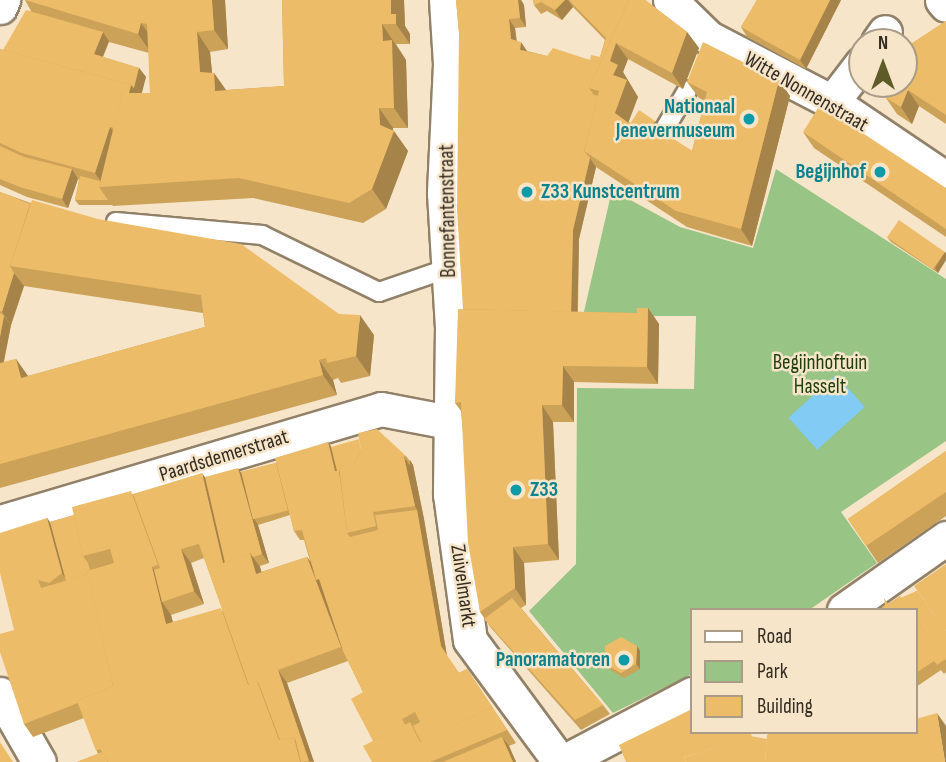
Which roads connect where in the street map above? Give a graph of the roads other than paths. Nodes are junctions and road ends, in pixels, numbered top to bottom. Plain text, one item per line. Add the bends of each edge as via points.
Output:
1 (4, 0) edge
2 (446, 0) edge
3 (670, 0) edge
4 (942, 0) edge
5 (946, 5) edge
6 (0, 6) edge
7 (848, 81) edge
8 (687, 92) edge
9 (832, 102) junction
10 (663, 132) edge
11 (946, 179) edge
12 (116, 222) edge
13 (449, 268) junction
14 (449, 422) junction
15 (0, 522) edge
16 (946, 538) edge
17 (847, 608) edge
18 (0, 694) edge
19 (690, 695) edge
20 (38, 762) edge
21 (561, 762) edge

1 - 6 street
2 - 13 street, Bonnefantenstraat via 450,64 444,193
3 - 9 street, Witte Nonnenstraat via 706,44
4 - 5 street
7 - 9 street
8 - 10 lane
9 - 11 street, Witte Nonnenstraat
12 - 13 lane via 262,235 379,292
13 - 14 street, Bonnefantenstraat
14 - 15 street, Paardsdemerstraat via 381,409
14 - 21 street, Zuivelmarkt via 450,494 470,640
16 - 17 street
18 - 20 street
19 - 21 street

